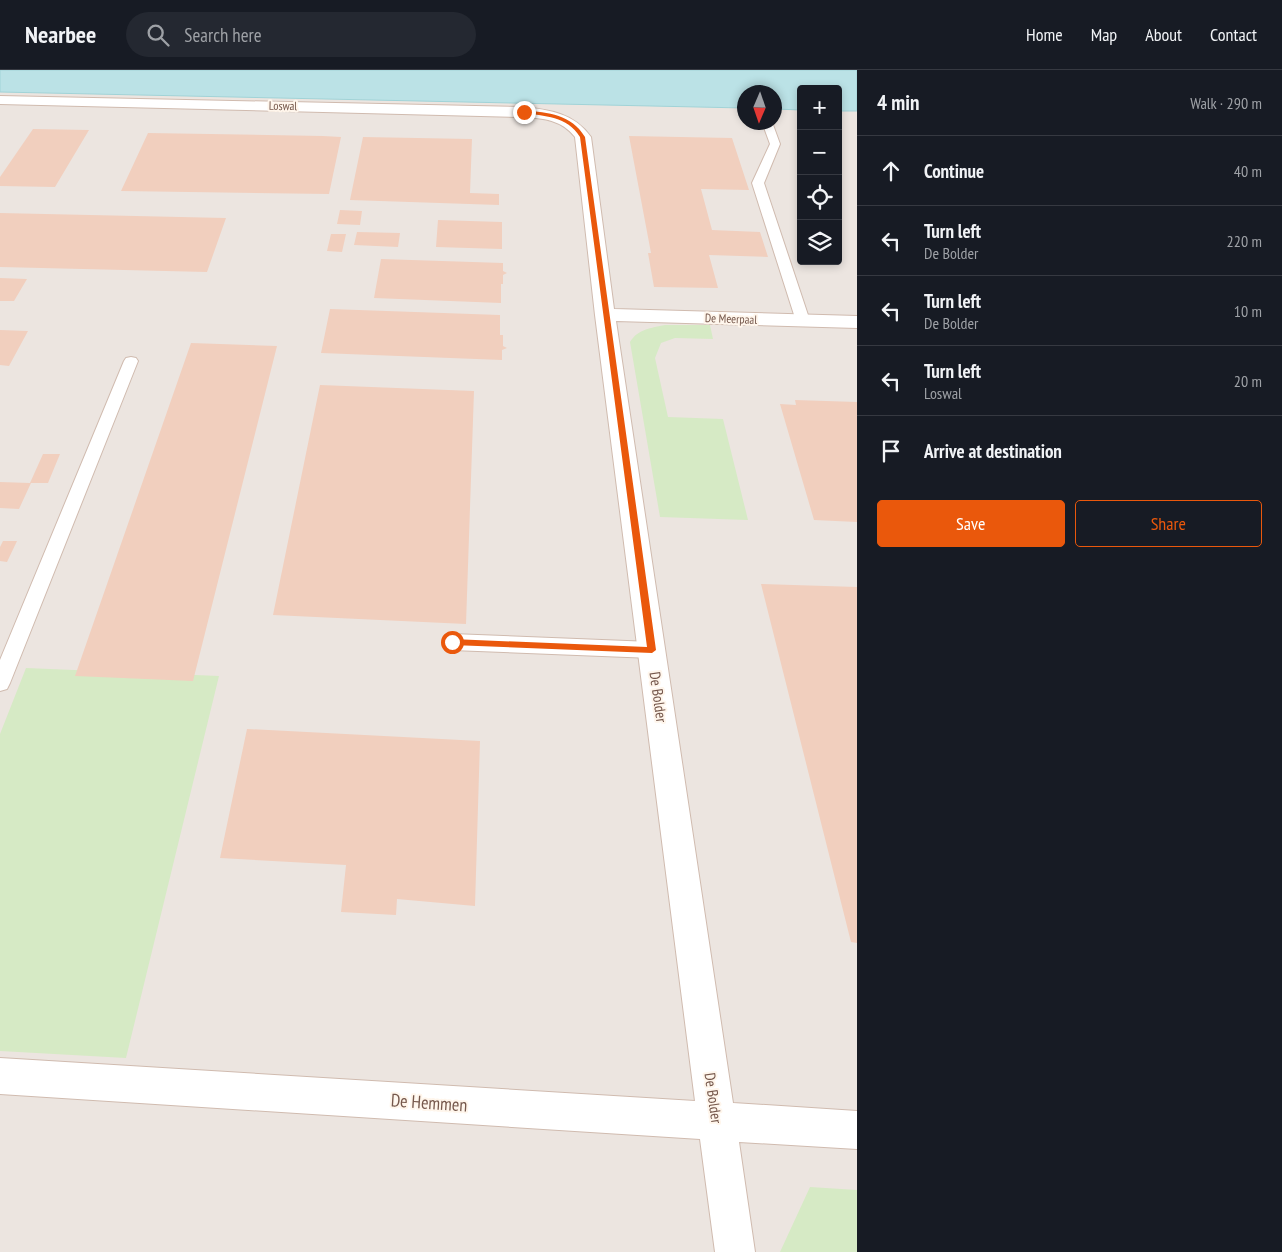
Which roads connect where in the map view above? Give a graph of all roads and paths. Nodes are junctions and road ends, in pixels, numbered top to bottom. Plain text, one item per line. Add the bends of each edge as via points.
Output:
1 (6, 105) edge
2 (565, 120) joint
3 (770, 130) edge
4 (605, 315) junction
5 (803, 321) junction
6 (857, 322) edge
7 (131, 361) dead end
8 (452, 642) dead end
9 (652, 650) junction
10 (0, 683) edge
11 (0, 1076) edge
12 (716, 1121) junction
13 (857, 1130) edge
14 (735, 1252) edge

1 - 2 street, Loswal via 524,112
2 - 4 street, De Bolder via 583,137
3 - 5 lane via 775,144 758,182
4 - 5 street, De Meerpaal
4 - 9 street, De Bolder
5 - 6 street, De Meerpaal
7 - 10 lane
8 - 9 lane
9 - 12 street, De Bolder
11 - 12 street, De Hemmen
12 - 13 street, De Hemmen
12 - 14 street, De Bolder

